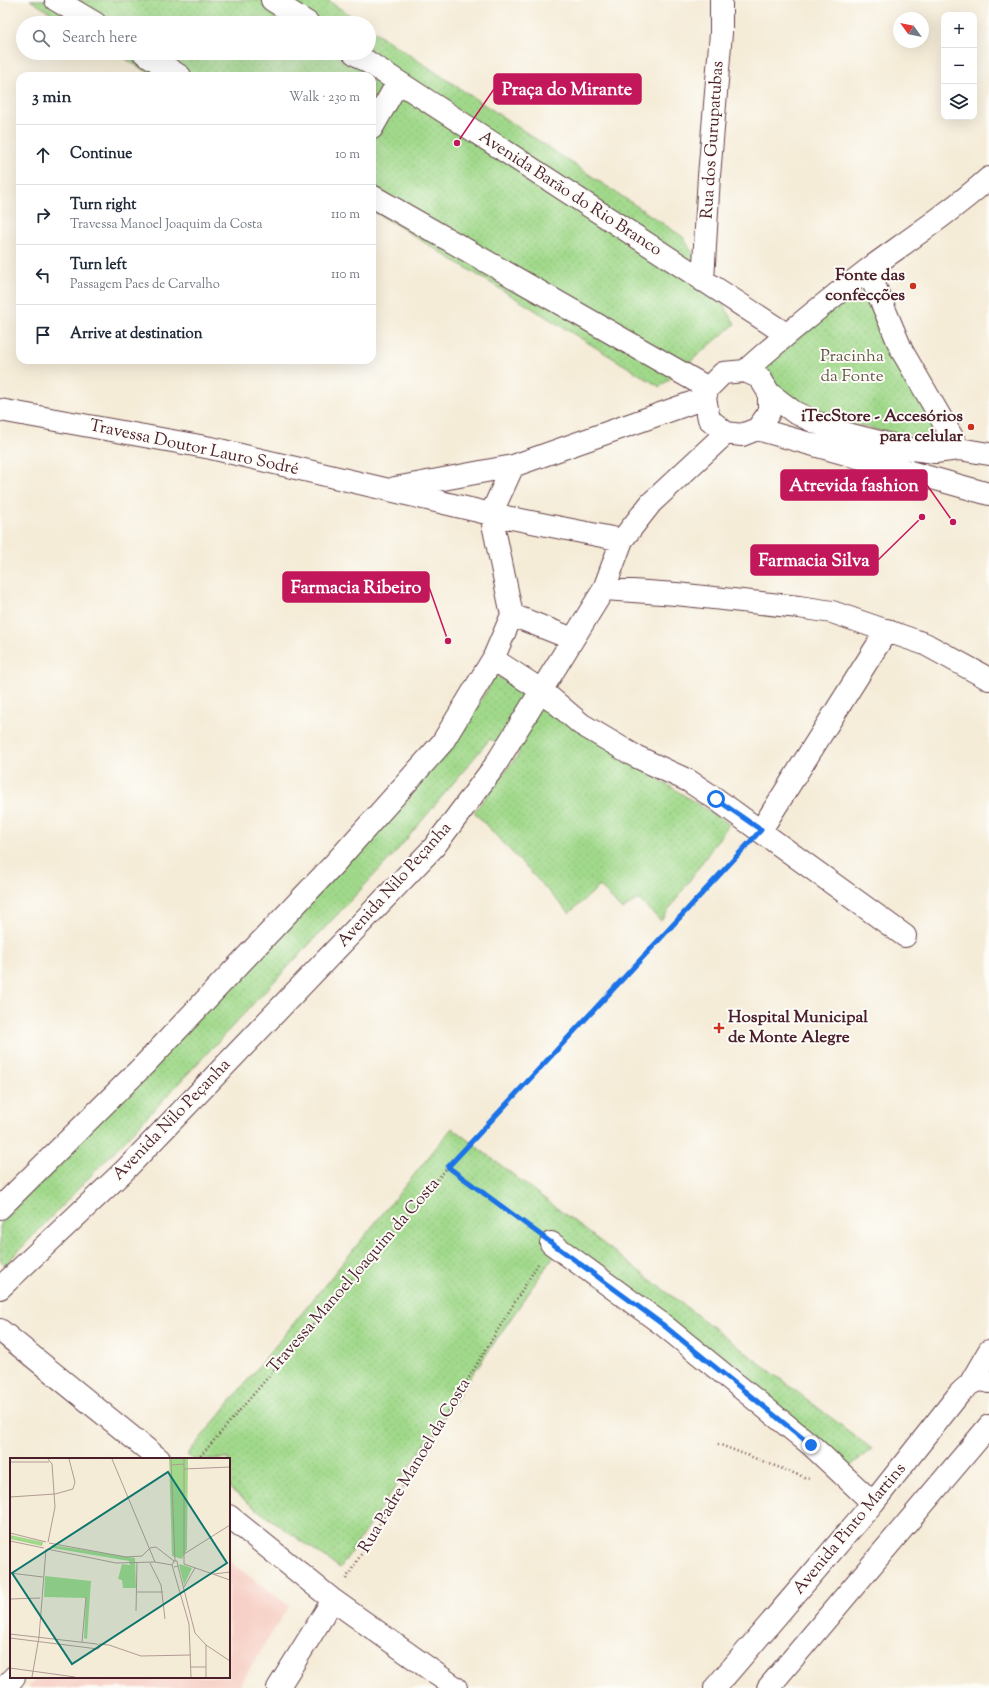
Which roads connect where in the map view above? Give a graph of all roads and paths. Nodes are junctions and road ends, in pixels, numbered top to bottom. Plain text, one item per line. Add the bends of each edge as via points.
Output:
1 (56, 0) edge
2 (272, 0) edge
3 (721, 0) edge
4 (83, 16) edge
5 (297, 16) edge
6 (155, 60) edge
7 (365, 60) edge
8 (174, 72) edge
9 (398, 82) junction
10 (376, 121) edge
11 (989, 178) edge
12 (376, 198) edge
13 (868, 270) junction
14 (703, 281) junction
15 (786, 334) junction
16 (744, 371) junction
17 (707, 393) junction
18 (769, 393) junction
19 (0, 410) edge
20 (757, 429) junction
21 (726, 433) junction
22 (959, 449) junction
23 (989, 454) edge
24 (512, 466) junction
25 (386, 489) junction
26 (989, 494) edge
27 (491, 514) junction
28 (622, 540) junction
29 (604, 588) junction
30 (512, 615) junction
31 (887, 630) junction
32 (573, 638) junction
33 (493, 659) junction
34 (989, 679) edge
35 (541, 690) junction
36 (761, 830) junction
37 (904, 936) dead end
38 (448, 1167) junction
39 (0, 1208) edge
40 (551, 1243) junction
41 (0, 1288) edge
42 (0, 1330) edge
43 (989, 1351) edge
44 (980, 1382) edge
45 (989, 1426) edge
46 (718, 1444) dead end
47 (158, 1458) edge
48 (199, 1458) edge
49 (814, 1481) dead end
50 (873, 1503) junction
51 (230, 1517) edge
52 (333, 1600) junction
53 (13, 1678) edge
54 (4, 1688) edge
55 (278, 1688) edge
56 (456, 1688) edge
57 (715, 1688) edge
58 (768, 1688) edge

1 - 4 street
2 - 5 street
3 - 14 street, Rua dos Gurupatubas via 721,33
6 - 8 street
7 - 9 street, Avenida Barão do Rio Branco
9 - 10 street
9 - 14 street, Avenida Barão do Rio Branco
11 - 13 street
12 - 17 street
13 - 15 street
13 - 22 street via 902,351
14 - 15 street, Avenida Barão do Rio Branco
15 - 16 street
16 - 17 street via 723,373
16 - 18 street via 760,378
17 - 21 street via 709,419
17 - 24 street
18 - 20 street via 769,413
18 - 22 street via 794,412 851,435 904,448 935,452
19 - 25 street, Travessa Doutor Lauro Sodré via 210,448
20 - 21 street via 742,435
20 - 26 street
21 - 28 street, Avenida Nilo Peçanha via 652,503
22 - 23 street
24 - 25 street, Travessa Doutor Lauro Sodré
24 - 27 street
25 - 27 street, Travessa Doutor Lauro Sodré
27 - 28 street, Travessa Doutor Lauro Sodré
27 - 30 street
28 - 29 street, Avenida Nilo Peçanha
29 - 31 street via 799,607 832,612
29 - 32 street, Avenida Nilo Peçanha
30 - 32 street
30 - 33 street
31 - 34 street via 925,644
31 - 36 street
32 - 35 street, Avenida Nilo Peçanha
33 - 35 street
33 - 39 street via 442,743 334,864 144,1065
35 - 36 street via 581,724 636,756 689,781
35 - 41 street, Avenida Nilo Peçanha via 494,767 434,847 125,1170
36 - 37 street
36 - 38 path, Travessa Manoel Joaquim da Costa
38 - 40 path
38 - 48 path, Travessa Manoel Joaquim da Costa
40 - 50 street via 687,1344 811,1445
40 - 52 path, Rua Padre Manoel da Costa
42 - 47 street
43 - 44 street, Avenida Pinto Martins
44 - 50 street, Avenida Pinto Martins via 959,1394
45 - 58 street
46 - 49 path
50 - 57 street, Avenida Pinto Martins
51 - 52 street
52 - 55 street
52 - 56 street
53 - 54 street

